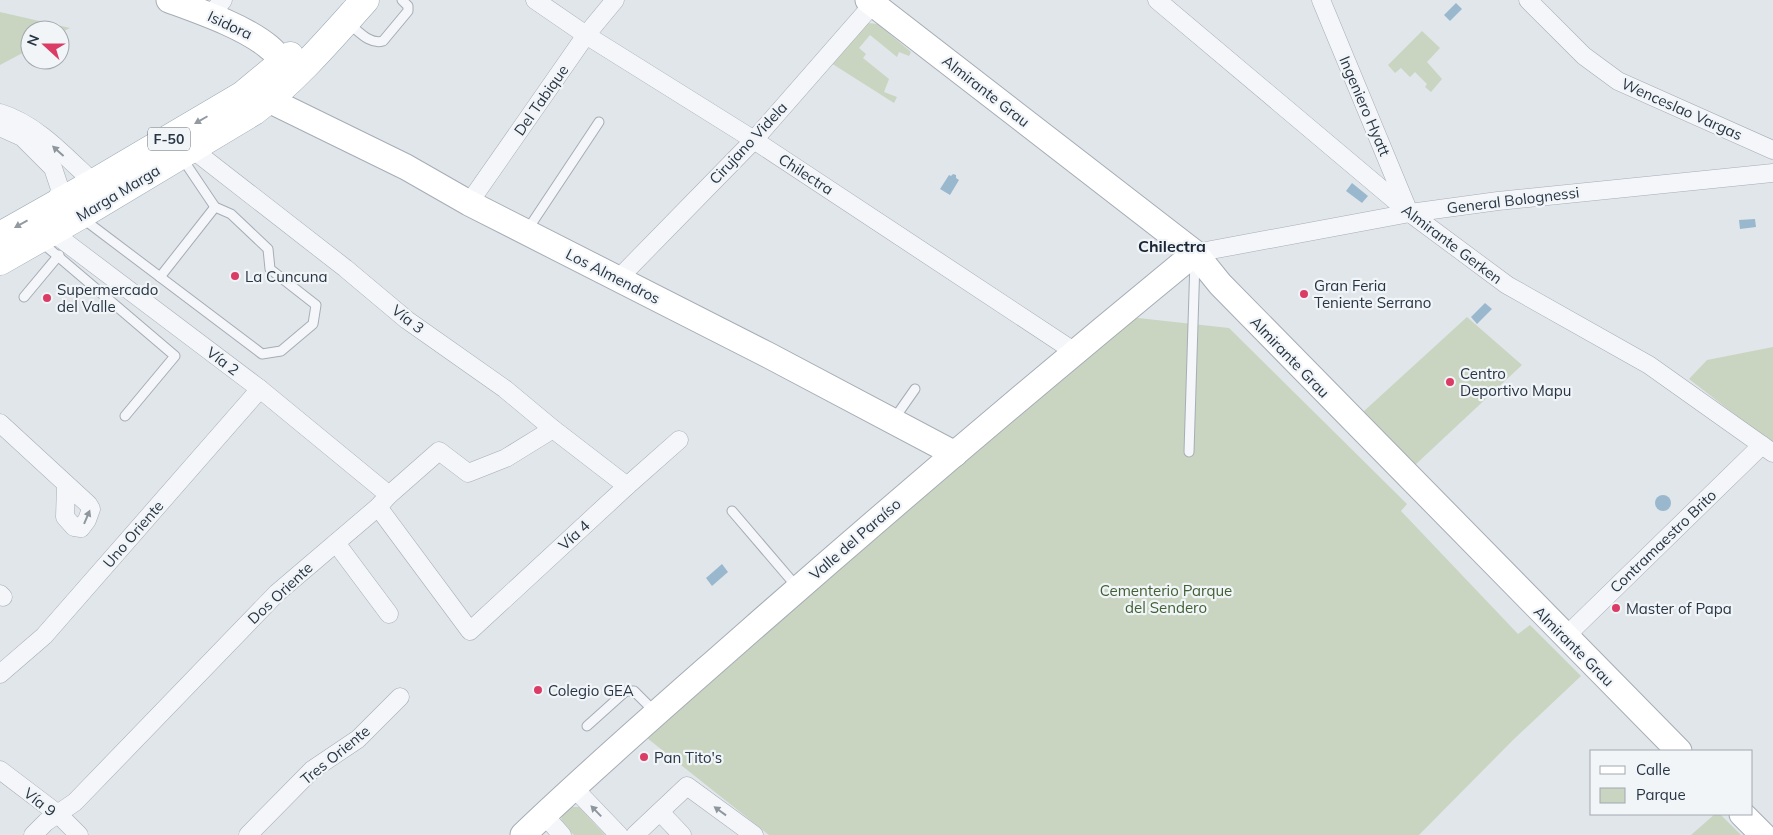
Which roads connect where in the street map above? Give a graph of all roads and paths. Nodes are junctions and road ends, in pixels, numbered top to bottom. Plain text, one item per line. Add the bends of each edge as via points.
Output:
1 (169, 0) edge
2 (364, 0) edge
3 (402, 0) edge
4 (535, 0) edge
5 (615, 0) edge
6 (1157, 0) edge
7 (1321, 0) edge
8 (1528, 0) edge
9 (880, 4) edge
10 (216, 8) edge
11 (344, 11) edge
12 (586, 35) junction
13 (283, 62) junction
14 (269, 100) junction
15 (0, 113) edge
16 (599, 122) dead end
17 (0, 127) edge
18 (754, 140) junction
19 (1773, 150) edge
20 (186, 152) junction
21 (1772, 178) edge
22 (94, 183) junction
23 (469, 203) junction
24 (215, 207) junction
25 (1410, 213) junction
26 (58, 229) junction
27 (526, 232) junction
28 (0, 236) edge
29 (1195, 253) junction
30 (0, 261) edge
31 (160, 276) junction
32 (618, 278) junction
33 (24, 298) dead end
34 (1075, 352) junction
35 (260, 389) junction
36 (915, 389) dead end
37 (125, 416) dead end
38 (892, 421) junction
39 (0, 424) edge
40 (553, 429) junction
41 (679, 440) dead end
42 (1767, 449) edge
43 (1189, 452) dead end
44 (955, 454) junction
45 (66, 485) dead end
46 (627, 486) junction
47 (384, 501) junction
48 (732, 511) dead end
49 (336, 543) junction
50 (799, 588) junction
51 (389, 614) dead end
52 (470, 631) joint
53 (1565, 637) junction
54 (0, 674) edge
55 (400, 697) dead end
56 (656, 714) junction
57 (587, 726) dead end
58 (1678, 750) edge
59 (0, 770) edge
60 (573, 787) junction
61 (660, 812) junction
62 (58, 814) junction
63 (544, 815) junction
64 (1743, 815) edge
65 (33, 835) edge
66 (79, 835) edge
67 (248, 835) edge
68 (522, 835) edge
69 (562, 835) edge
70 (619, 835) edge
71 (635, 835) edge
72 (682, 835) edge
73 (754, 835) edge
74 (1763, 835) edge

1 - 10 street, Isidora
2 - 11 main road, Marga Marga / F-50
3 - 11 lane via 408,11 383,41 371,41
4 - 12 street, Chilectra
5 - 12 street, Del Tabique
6 - 25 street, Almirante Gerken
7 - 25 street, Ingeniero Hyatt
8 - 19 street, Wenceslao Vargas via 1584,56 1618,81
9 - 18 street, Cirujano Videla
9 - 29 street, Almirante Grau
10 - 13 street, Isidora via 272,49
11 - 13 main road, Marga Marga / F-50
11 - 14 main road, Marga Marga / F-50 via 320,50
12 - 18 street, Chilectra
12 - 23 street, Del Tabique
13 - 14 main road via 285,74
13 -> 22 main road, Marga Marga / F-50 via 243,95
14 - 20 main road, Marga Marga / F-50
14 - 23 street, Los Almendros via 406,167
22 -> 15 street via 40,134
16 - 27 lane
17 - 26 street via 22,137 53,168 60,189
18 - 32 street, Cirujano Videla
18 - 34 street, Chilectra
20 - 24 lane
20 - 26 main road, Marga Marga / F-50
20 - 40 street, Vía 3 via 345,268 407,320 505,389
21 - 25 street, General Bolognessi via 1498,201
22 - 26 main road, Marga Marga / F-50
23 - 27 street, Los Almendros
24 - 31 lane
24 - 31 lane via 231,214 268,249 270,269 316,306 313,324 281,351 262,354
25 - 29 street, General Bolognessi
25 - 42 street, Almirante Gerken via 1507,285 1649,365
26 -> 28 main road, Marga Marga / F-50
26 - 30 main road, Marga Marga / F-50
26 - 31 lane
26 - 33 lane
26 - 35 street, Vía 2
26 - 37 lane via 175,356
27 - 32 street, Los Almendros
29 - 34 street, Valle del Paraíso
29 - 43 lane
29 - 53 street, Almirante Grau via 1220,284
32 - 38 street, Los Almendros
34 - 44 street, Valle del Paraíso
35 - 47 street, Vía 2
35 - 54 street, Uno Oriente via 44,636
36 - 38 lane
38 - 44 street, Los Almendros
39 - 45 street
40 - 46 street, Vía 3
40 - 47 street, Dos Oriente via 506,458 468,473 439,450
41 - 46 street, Vía 4
42 - 53 street, Contramaestro Brito
44 - 50 street, Valle del Paraíso
46 - 52 street, Vía 4
47 - 49 street, Dos Oriente
47 - 52 street, Vía 2
48 - 50 lane
49 - 51 street
49 - 62 street, Dos Oriente via 277,593 75,802
50 - 56 street, Valle del Paraíso
53 - 58 street, Almirante Grau
55 - 67 street, Tres Oriente via 358,739 312,770
56 - 57 lane via 634,691 626,691
56 - 60 street, Valle del Paraíso
59 - 62 street, Vía 9
60 - 63 street, Valle del Paraíso
70 -> 60 street
61 - 71 street
61 - 72 street
73 -> 61 street via 688,786
62 - 65 street, Dos Oriente
62 - 66 street, Vía 9
63 - 68 street, Valle del Paraíso
63 - 69 street
64 - 74 street

